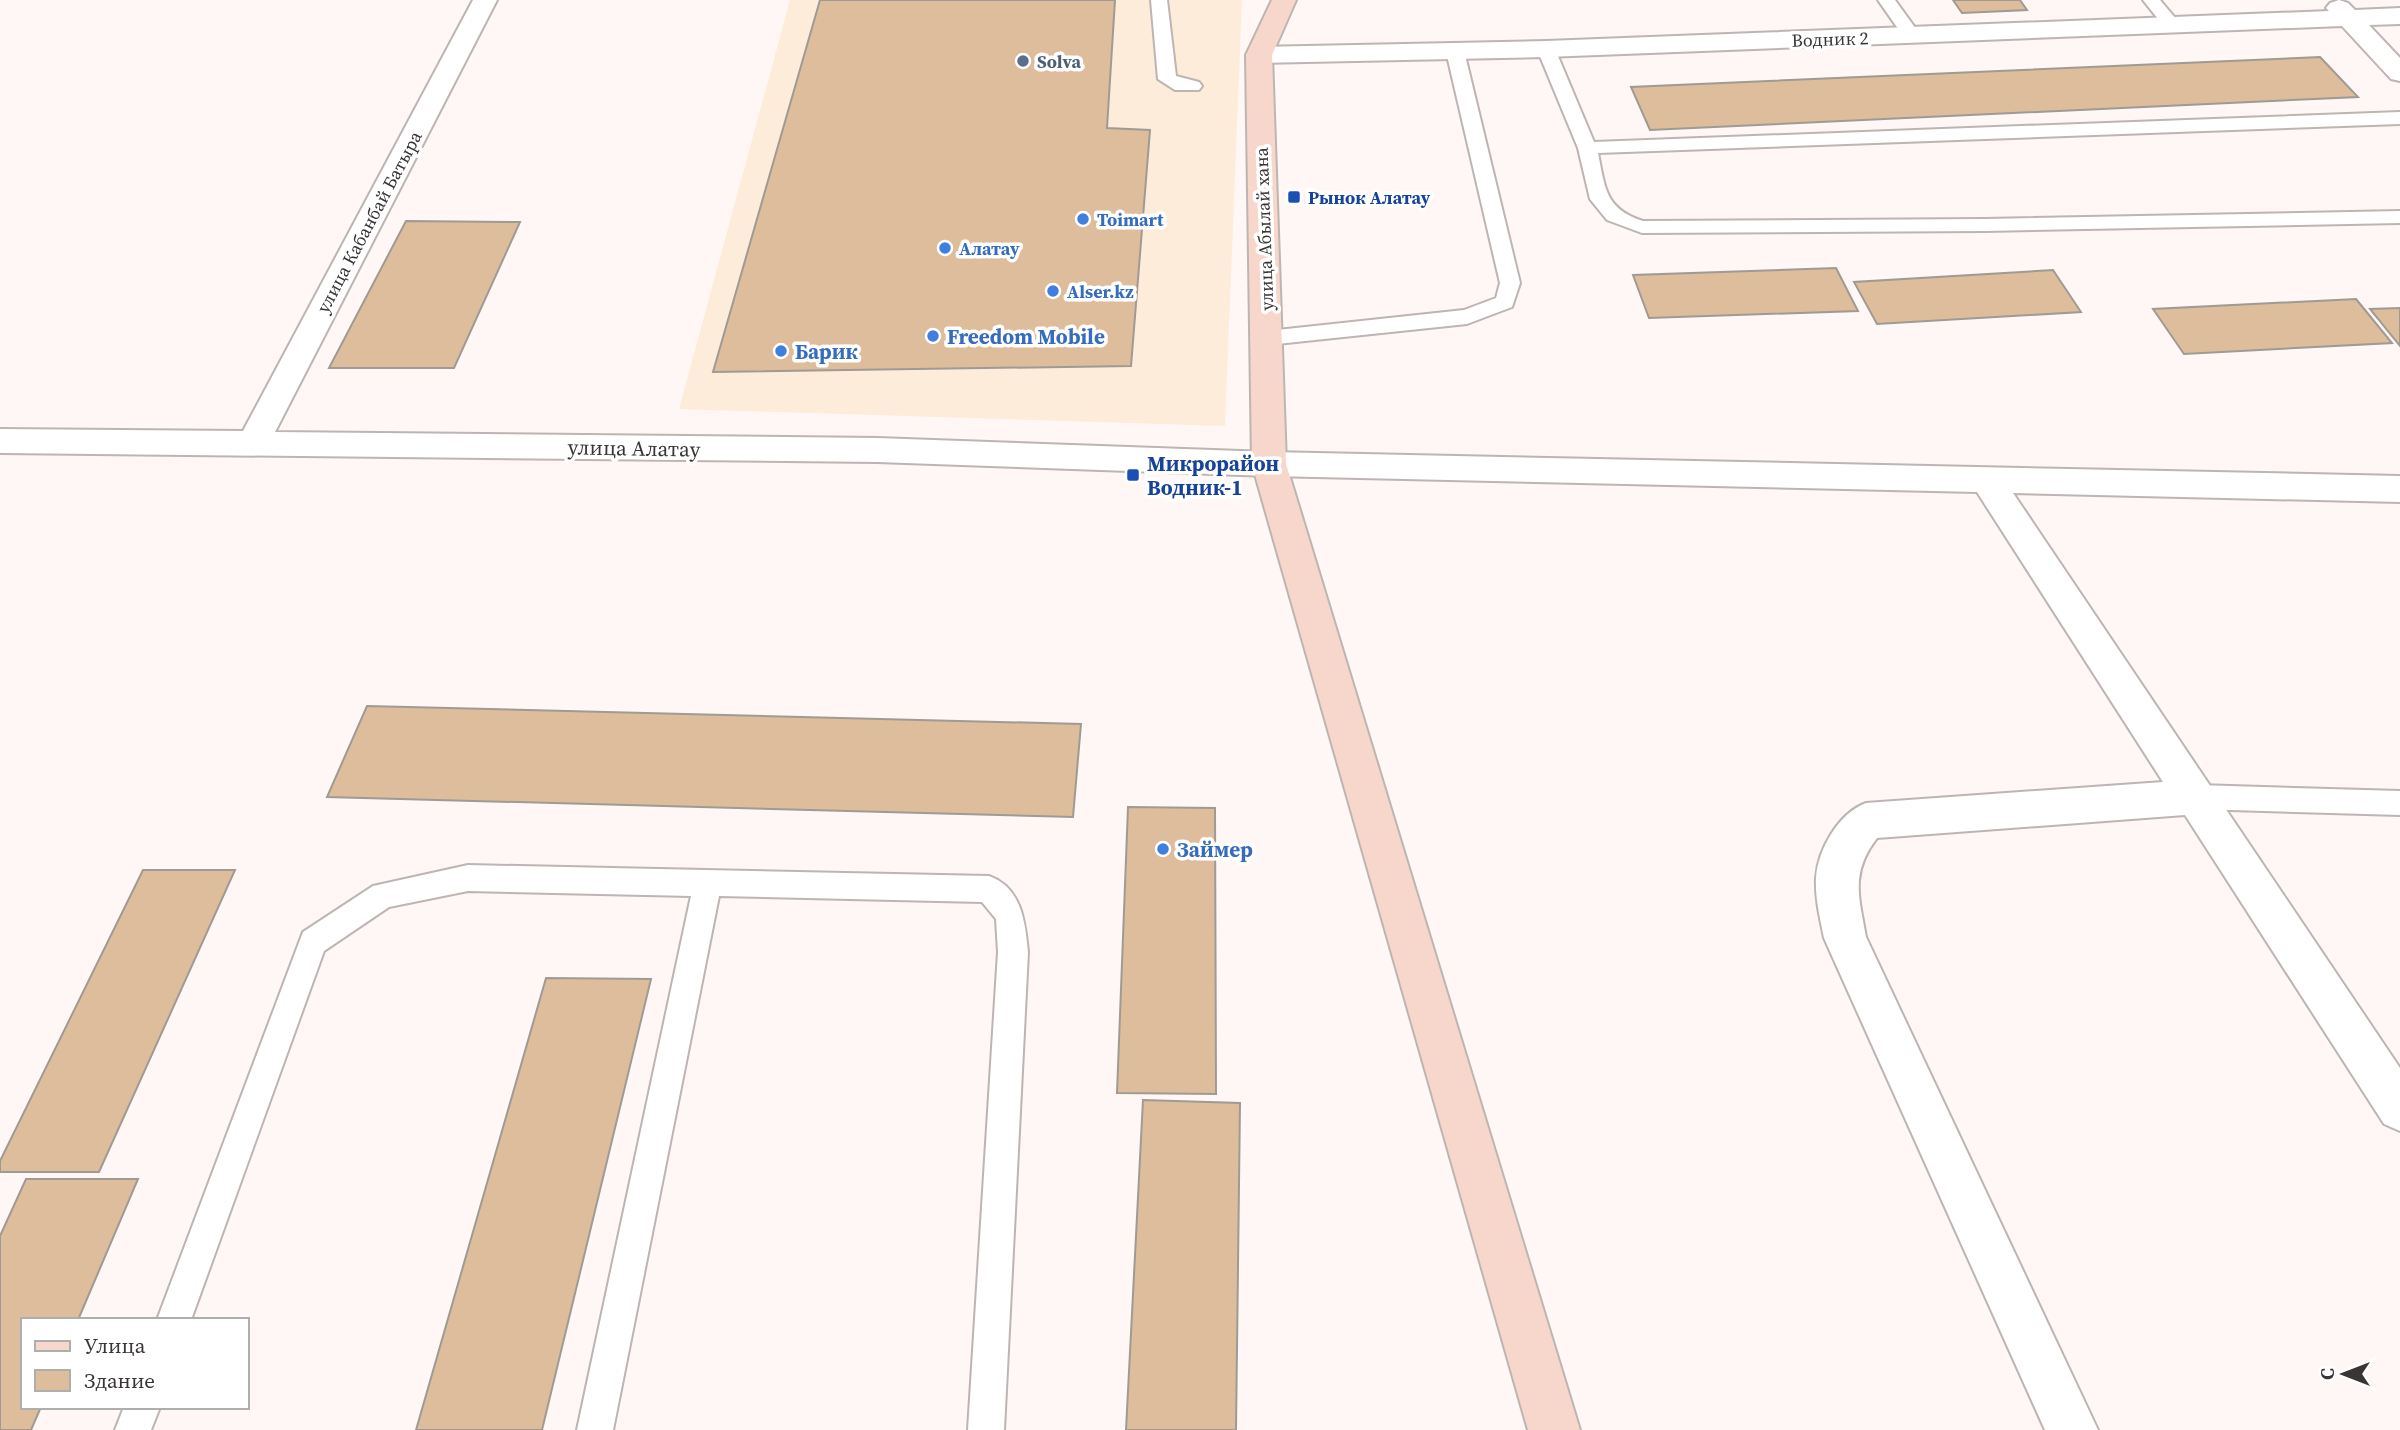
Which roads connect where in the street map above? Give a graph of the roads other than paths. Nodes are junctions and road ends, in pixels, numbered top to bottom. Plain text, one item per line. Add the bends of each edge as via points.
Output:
1 (485, 0) edge
2 (1159, 0) edge
3 (1284, 0) edge
4 (1886, 0) edge
5 (2151, 0) edge
6 (2330, 0) edge
7 (2400, 16) edge
8 (2349, 19) junction
9 (2172, 24) junction
10 (1912, 36) junction
11 (1546, 49) junction
12 (1455, 51) junction
13 (1259, 55) junction
14 (2400, 73) edge
15 (1193, 86) dead end
16 (2400, 118) edge
17 (1587, 148) junction
18 (2400, 217) edge
19 (1267, 338) junction
20 (0, 441) edge
21 (253, 443) junction
22 (1269, 464) junction
23 (1986, 480) junction
24 (2400, 489) edge
25 (2197, 797) junction
26 (2400, 803) edge
27 (708, 882) junction
28 (2400, 1108) edge
29 (175, 1318) edge
30 (141, 1409) edge
31 (133, 1430) edge
32 (595, 1430) edge
33 (986, 1430) edge
34 (1554, 1430) edge
35 (2072, 1430) edge

1 - 21 street, улица Кабанбай Батыра
2 - 15 lane via 1167,79
3 - 13 main road, улица Абылай хана
4 - 10 lane
5 - 9 lane
6 - 8 street
7 - 8 street, Водник 2
8 - 9 street, Водник 2
8 - 14 street
9 - 10 street, Водник 2
10 - 11 street, Водник 2
11 - 12 street, Водник 2
11 - 17 lane
12 - 13 street, Водник 2
12 - 19 lane via 1510,283 1505,302 1467,317
13 - 19 main road, улица Абылай хана
16 - 17 lane
17 - 18 lane via 1600,203 1619,221 1642,227
19 - 22 main road, улица Абылай хана
20 - 21 street, улица Алатау
21 - 22 street, улица Алатау via 877,450
22 - 23 street, улица Алатау
22 - 34 main road, улица Абылай хана
23 - 24 street, улица Алатау
23 - 25 street
25 - 26 lane
25 - 28 street
25 - 35 street via 1866,821 1846,844 1834,874 1845,938
27 - 29 lane via 468,878 383,895 313,942
27 - 32 lane
27 - 33 lane via 989,888 1010,914 1013,952
30 - 31 lane

